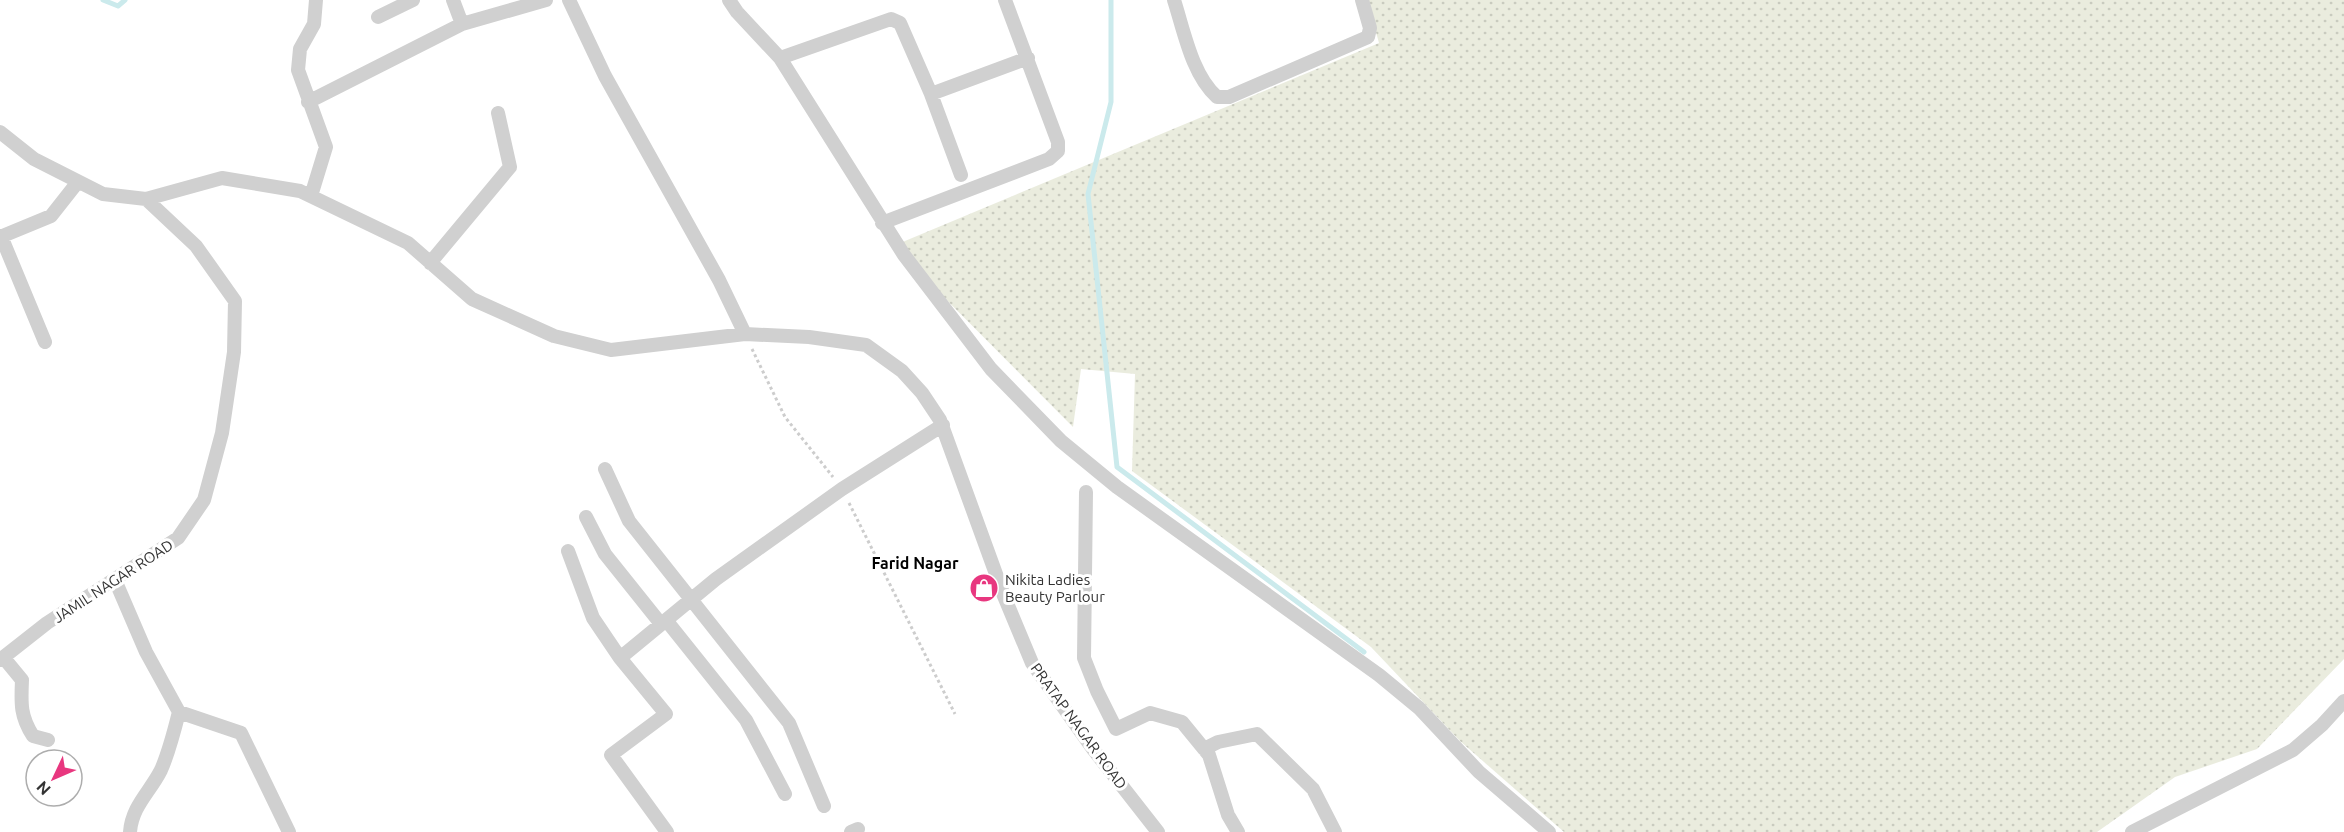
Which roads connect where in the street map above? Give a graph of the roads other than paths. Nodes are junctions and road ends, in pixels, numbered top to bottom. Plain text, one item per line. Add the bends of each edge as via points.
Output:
1 (316, 0) edge
2 (412, 0) edge
3 (453, 0) edge
4 (546, 0) edge
5 (569, 0) edge
6 (729, 0) edge
7 (1005, 0) edge
8 (1173, 0) edge
9 (1362, 0) edge
10 (378, 17) dead end
11 (462, 24) junction
12 (780, 58) junction
13 (1028, 58) junction
14 (931, 94) junction
15 (308, 102) junction
16 (498, 113) dead end
17 (0, 132) edge
18 (961, 175) dead end
19 (77, 183) junction
20 (311, 196) junction
21 (146, 199) junction
22 (882, 223) junction
23 (0, 237) edge
24 (430, 262) junction
25 (745, 334) junction
26 (45, 342) dead end
27 (943, 425) junction
28 (605, 469) dead end
29 (1086, 492) dead end
30 (586, 517) dead end
31 (568, 550) dead end
32 (115, 580) junction
33 (690, 600) junction
34 (663, 622) junction
35 (620, 658) junction
36 (2, 659) edge
37 (2344, 701) edge
38 (179, 712) junction
39 (48, 740) dead end
40 (1204, 748) junction
41 (785, 794) dead end
42 (824, 806) dead end
43 (660, 830) edge
44 (130, 832) edge
45 (289, 832) edge
46 (1158, 832) edge
47 (1238, 832) edge
48 (1335, 832) edge
49 (1550, 832) edge
50 (2132, 832) edge

1 - 15 street via 314,24 300,49 298,70
2 - 10 street
3 - 11 street
4 - 11 street
5 - 25 street via 605,76
6 - 12 street
7 - 13 street
8 - 9 street via 1208,89 1217,97 1229,97 1368,37 1370,28
11 - 15 street
12 - 14 street via 891,19 900,23
12 - 22 street
13 - 14 street
13 - 22 street via 1058,151 1049,159
14 - 18 street
15 - 20 street via 326,147
16 - 24 street via 510,167
17 - 19 street via 34,159
19 - 21 street via 103,194
19 - 23 street via 51,216
20 - 21 street, PRATAP NAGAR ROAD via 222,178
20 - 24 street, PRATAP NAGAR ROAD via 408,243
21 - 32 street, JAMIL NAGAR ROAD via 196,246 235,301 234,352 222,433 204,500 178,538
22 - 49 street via 991,369 1061,441 1117,486 1379,675 1419,708 1479,771
23 - 26 street
24 - 25 street, PRATAP NAGAR ROAD via 472,299 554,336 611,350
25 - 27 street, PRATAP NAGAR ROAD via 866,345 902,371
27 - 33 street via 842,489
27 - 46 street, PRATAP NAGAR ROAD via 1032,663
28 - 33 street via 629,520
29 - 40 street via 1084,658 1096,691 1116,729 1150,713 1182,722
30 - 34 street via 605,554
31 - 35 street via 593,618
32 - 36 street, JAMIL NAGAR ROAD via 47,622
32 - 38 street via 146,652
33 - 34 street
33 - 42 street via 789,723
34 - 35 street
34 - 41 street via 746,720
35 - 43 street via 666,714 611,755
36 - 39 street via 22,680 25,724 33,736
37 - 50 street via 2293,750
38 - 44 street via 160,771 142,797
38 - 45 street via 241,733
40 - 47 street
40 - 48 street via 1218,741 1257,734 1313,789

